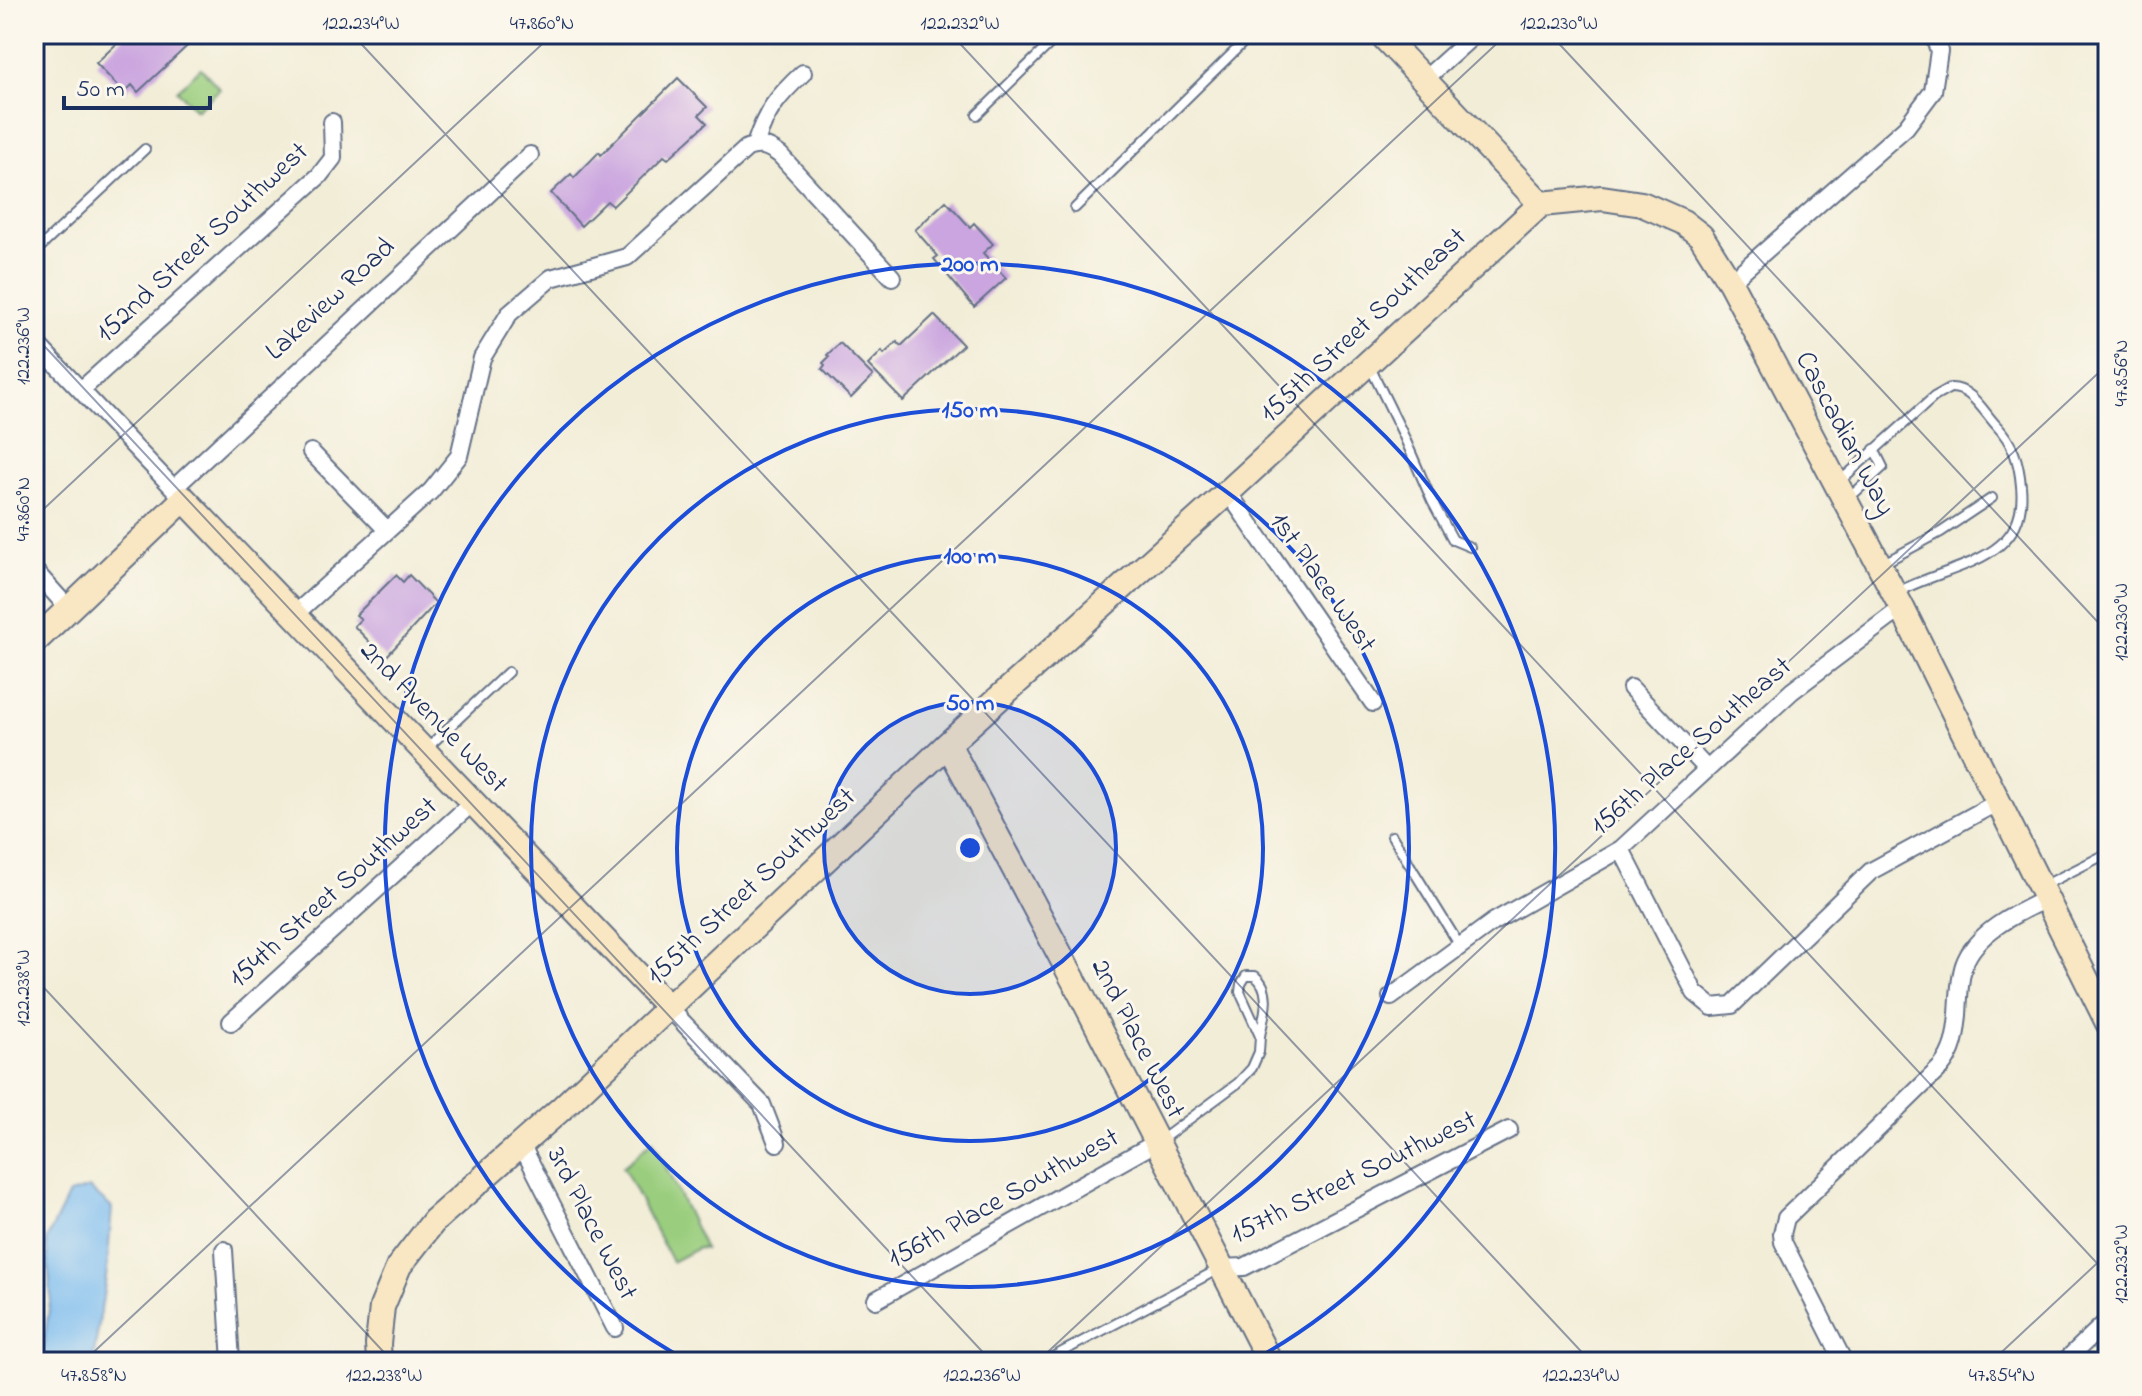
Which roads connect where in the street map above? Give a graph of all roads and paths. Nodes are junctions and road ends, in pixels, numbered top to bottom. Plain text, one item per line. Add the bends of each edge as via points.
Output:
1 (1060, 34) edge
2 (1252, 34) edge
3 (1381, 34) edge
4 (1475, 34) edge
5 (1933, 34) edge
6 (803, 73) dead end
7 (1425, 79) junction
8 (977, 115) dead end
9 (332, 122) dead end
10 (755, 145) junction
11 (145, 149) dead end
12 (530, 155) dead end
13 (1541, 204) junction
14 (1075, 208) dead end
15 (34, 253) edge
16 (892, 277) dead end
17 (1730, 282) junction
18 (34, 341) edge
19 (1368, 363) junction
20 (81, 390) junction
21 (1874, 449) junction
22 (311, 452) dead end
23 (1228, 492) junction
24 (1841, 492) junction
25 (179, 493) junction
26 (1992, 498) dead end
27 (387, 530) junction
28 (1470, 547) dead end
29 (1880, 566) junction
30 (34, 570) edge
31 (1898, 601) junction
32 (69, 609) junction
33 (294, 615) junction
34 (34, 642) edge
35 (508, 672) dead end
36 (1631, 688) dead end
37 (1373, 703) dead end
38 (948, 744) junction
39 (424, 751) junction
40 (1707, 769) junction
41 (472, 803) junction
42 (1996, 803) junction
43 (1392, 836) dead end
44 (1621, 849) junction
45 (2108, 853) edge
46 (2041, 894) junction
47 (1460, 946) junction
48 (1391, 997) dead end
49 (668, 1007) junction
50 (231, 1022) dead end
51 (2108, 1023) edge
52 (1260, 1036) junction
53 (1509, 1130) dead end
54 (1157, 1142) junction
55 (777, 1143) dead end
56 (521, 1144) junction
57 (224, 1250) dead end
58 (1221, 1268) junction
59 (876, 1300) dead end
60 (2108, 1320) edge
61 (615, 1328) dead end
62 (231, 1362) edge
63 (379, 1362) edge
64 (1043, 1362) edge
65 (1270, 1362) edge
66 (1844, 1362) edge
67 (2064, 1362) edge

1 - 8 lane
2 - 14 lane
3 - 7 street
4 - 7 street
5 - 17 street via 1939,51 1933,91 1906,127
6 - 10 street via 769,109
7 - 13 street
9 - 20 street, 152nd Street Southwest via 333,158 319,176
10 - 16 street via 769,146 780,155
10 - 27 street via 627,257 551,278 509,314 482,358 459,456 431,491
11 - 15 lane
12 - 25 street, Lakeview Road
13 - 17 street, Cascadian Way via 1602,198 1642,204 1701,236
13 - 19 street, 155th Street Southeast
17 - 24 street, Cascadian Way
18 - 20 street, 2nd Avenue West
19 - 23 street, 155th Street Southeast
19 - 28 lane via 1453,540
20 - 25 street, 2nd Avenue West
21 - 24 lane
21 - 24 lane via 1883,467
21 - 31 lane via 1943,391 1959,387 2009,438 2020,475 2017,525 1995,552 1912,584
22 - 27 street
23 - 37 street, 1st Place West
23 - 38 street, 155th Street Southwest
24 - 29 street, Cascadian Way
25 - 32 street, Lakeview Road
25 - 33 street, 2nd Avenue West
26 - 29 lane
27 - 33 street
29 - 31 street, Cascadian Way
30 - 32 street
31 - 40 street, 156th Place Southeast
31 - 42 street, Cascadian Way
32 - 34 street, Lakeview Road
33 - 39 street, 2nd Avenue West
35 - 39 lane
36 - 40 street
38 - 49 street, 155th Street Southwest
38 - 54 street, 2nd Place West
39 - 41 street, 2nd Avenue West
40 - 44 street, 156th Place Southeast
41 - 49 street, 2nd Avenue West
41 - 50 street, 154th Street Southwest
42 - 44 street via 1871,871 1732,1005 1712,1007 1695,993
42 - 46 street, Cascadian Way
43 - 47 lane
44 - 47 street, 156th Place Southeast
45 - 46 lane
46 - 51 street, Cascadian Way
46 - 66 street via 1974,947 1962,973 1948,1058 1783,1224 1783,1242
47 - 48 street, 156th Place Southeast
49 - 55 street, 2nd Avenue West via 762,1104
49 - 56 street, 155th Street Southwest
52 - 52 lane via 1240,992 1246,976 1255,976 1266,989
52 - 54 lane via 1252,1068
53 - 58 street, 157th Street Southwest via 1244,1267
54 - 58 street, 2nd Place West
54 - 59 street, 156th Place Southwest
56 - 61 street, 3rd Place West
56 - 63 street, 155th Street Southwest via 434,1221 399,1266 382,1307
57 - 62 street
58 - 64 lane
58 - 65 street, 2nd Place West
60 - 67 street

